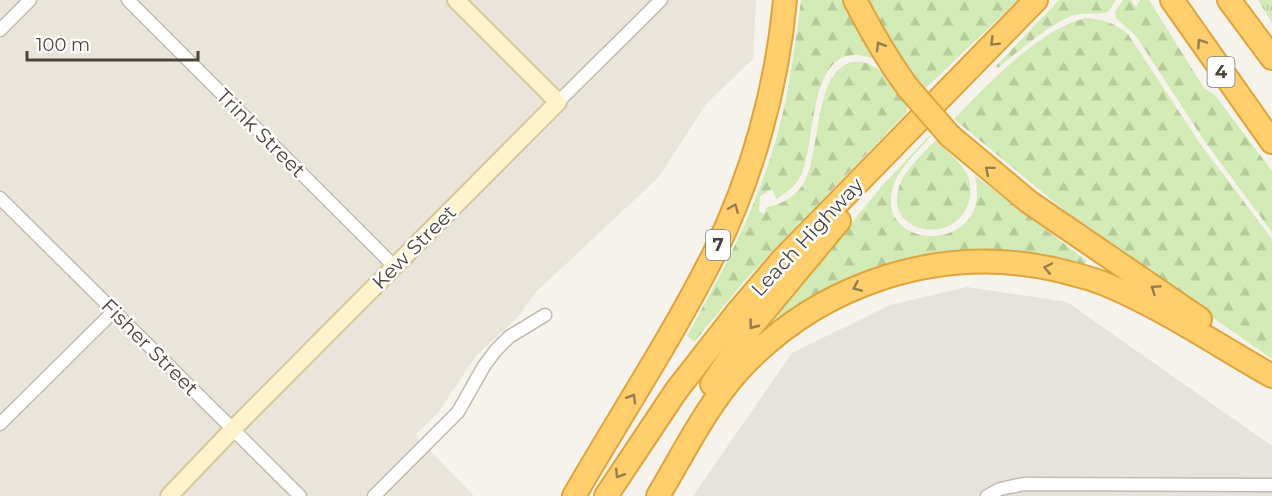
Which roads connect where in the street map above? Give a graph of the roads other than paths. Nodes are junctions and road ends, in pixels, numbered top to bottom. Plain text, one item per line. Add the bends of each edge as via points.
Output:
1 (30, 0) edge
2 (128, 0) edge
3 (456, 0) edge
4 (661, 0) edge
5 (786, 0) edge
6 (855, 0) edge
7 (1036, 0) edge
8 (1172, 0) edge
9 (1229, 0) edge
10 (0, 30) edge
11 (1272, 58) edge
12 (558, 102) junction
13 (1272, 142) edge
14 (892, 147) junction
15 (0, 198) edge
16 (395, 267) junction
17 (114, 312) junction
18 (545, 315) dead end
19 (1272, 370) edge
20 (1272, 376) edge
21 (0, 424) edge
22 (233, 429) junction
23 (1272, 485) edge
24 (169, 496) edge
25 (300, 496) edge
26 (374, 496) edge
27 (574, 496) edge
28 (606, 496) edge
29 (650, 496) edge
30 (658, 496) edge
31 (987, 496) edge

1 - 10 street
2 - 16 street, Trink Street
3 - 12 street
4 - 12 street, Kew Street
27 -> 5 highway, 7 via 688,303 732,214 768,103 781,48
19 -> 6 highway, bridge via 1029,202 950,135 909,88
7 -> 14 highway, Leach Highway
13 -> 8 highway, 4
9 - 11 highway
12 - 16 street, Kew Street
14 -> 28 highway, Leach Highway via 782,260 736,314 676,391
14 -> 29 highway via 852,205 729,358 663,467
15 - 17 street, Fisher Street
16 - 22 street, Kew Street
17 - 21 street
17 - 22 street, Fisher Street
18 - 26 street via 509,337 496,350 458,412
20 -> 30 highway via 1133,297 1078,275 1017,263 925,267 842,293 779,333 719,395
22 - 24 street, Kew Street
22 - 25 street, Fisher Street
23 - 31 street via 1024,484

